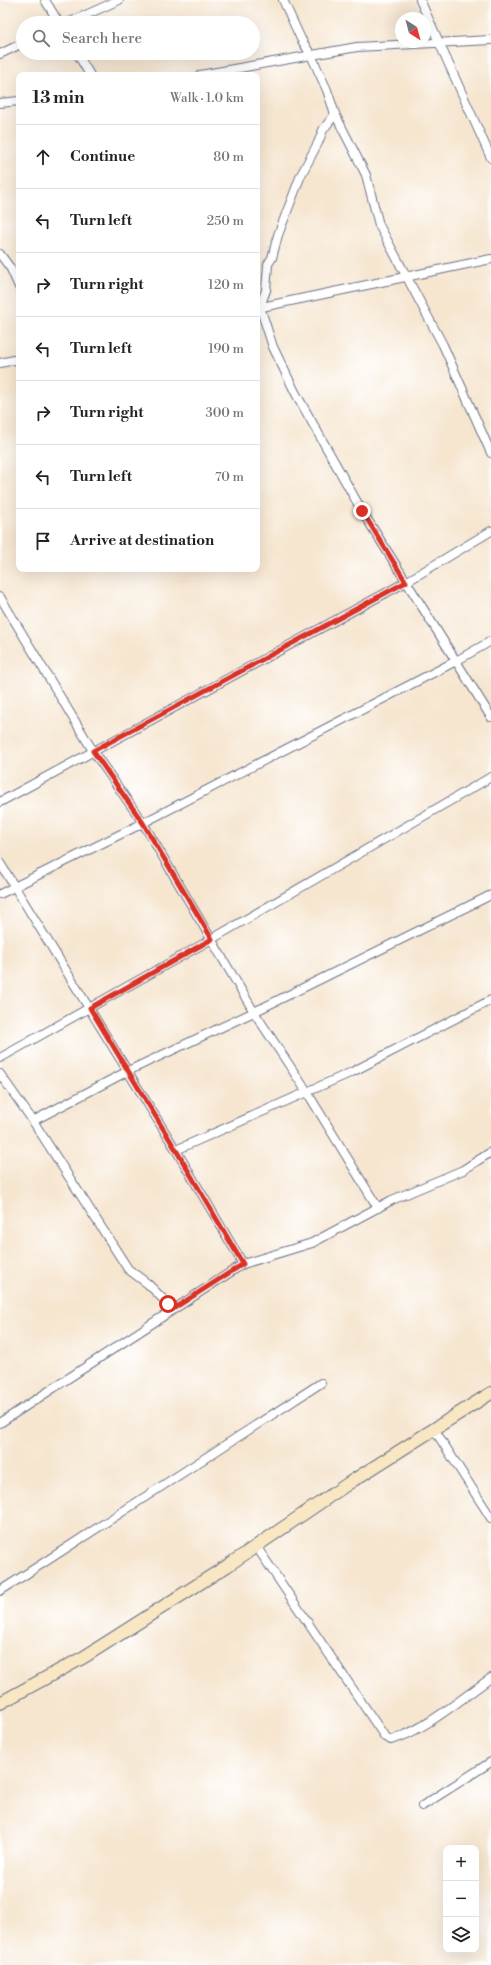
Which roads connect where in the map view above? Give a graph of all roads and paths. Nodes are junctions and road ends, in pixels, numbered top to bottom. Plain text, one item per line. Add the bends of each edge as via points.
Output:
1 (45, 0) edge
2 (119, 0) edge
3 (283, 0) edge
4 (420, 0) edge
5 (55, 16) edge
6 (84, 16) edge
7 (491, 40) edge
8 (439, 43) junction
9 (16, 46) edge
10 (0, 54) edge
11 (311, 55) junction
12 (81, 60) edge
13 (88, 72) edge
14 (217, 72) edge
15 (16, 101) edge
16 (0, 103) edge
17 (335, 114) junction
18 (491, 158) edge
19 (0, 254) edge
20 (491, 259) edge
21 (4, 267) edge
22 (407, 277) junction
23 (16, 283) edge
24 (260, 303) edge
25 (260, 307) edge
26 (260, 312) edge
27 (16, 360) edge
28 (0, 363) edge
29 (491, 453) edge
30 (491, 532) edge
31 (406, 582) junction
32 (0, 597) edge
33 (491, 641) edge
34 (456, 661) junction
35 (491, 717) edge
36 (93, 751) junction
37 (491, 777) edge
38 (0, 802) edge
39 (143, 823) junction
40 (0, 863) edge
41 (15, 887) junction
42 (0, 894) edge
43 (491, 896) edge
44 (212, 939) junction
45 (491, 1000) edge
46 (90, 1008) junction
47 (254, 1012) junction
48 (0, 1058) edge
49 (128, 1071) junction
50 (0, 1074) edge
51 (307, 1092) junction
52 (33, 1121) junction
53 (176, 1150) junction
54 (491, 1152) edge
55 (378, 1208) junction
56 (243, 1264) junction
57 (173, 1309) junction
58 (321, 1383) dead end
59 (491, 1393) edge
60 (0, 1423) edge
61 (434, 1429) junction
62 (491, 1518) edge
63 (256, 1546) junction
64 (0, 1591) edge
65 (491, 1678) edge
66 (0, 1703) edge
67 (491, 1762) edge
68 (422, 1806) dead end

1 - 5 street
2 - 6 street
3 - 11 street
4 - 8 street
7 - 8 street
8 - 11 street via 357,47
8 - 18 street
9 - 10 street
11 - 14 street
11 - 17 street
12 - 13 street
15 - 16 street
17 - 22 street via 366,175 379,225
17 - 24 street via 323,130 301,175 268,264 266,290
19 - 21 street
20 - 22 street
21 - 23 street
22 - 25 street
22 - 29 street via 443,345
26 - 31 street via 273,347 295,392 362,511
27 - 28 street
30 - 31 street
31 - 34 street
31 - 36 street
32 - 36 street
33 - 34 street
34 - 35 street
34 - 39 street
36 - 38 street
36 - 39 street
37 - 44 street
39 - 41 street
39 - 44 street
40 - 41 street
41 - 42 street
41 - 46 street
43 - 47 street
44 - 46 street
44 - 47 street
45 - 51 street via 352,1072
46 - 48 street
46 - 49 street
47 - 49 street
47 - 51 street
49 - 52 street
49 - 53 street
50 - 52 street
51 - 53 street
51 - 55 street
52 - 57 street via 128,1269 148,1284
53 - 56 street
54 - 55 street via 463,1170
55 - 56 street via 312,1243
56 - 57 street
57 - 60 street
58 - 64 street
59 - 61 street
61 - 62 street
61 - 63 street
63 - 65 street via 385,1736 391,1740 403,1737 421,1726
63 - 66 street via 84,1657
67 - 68 street

